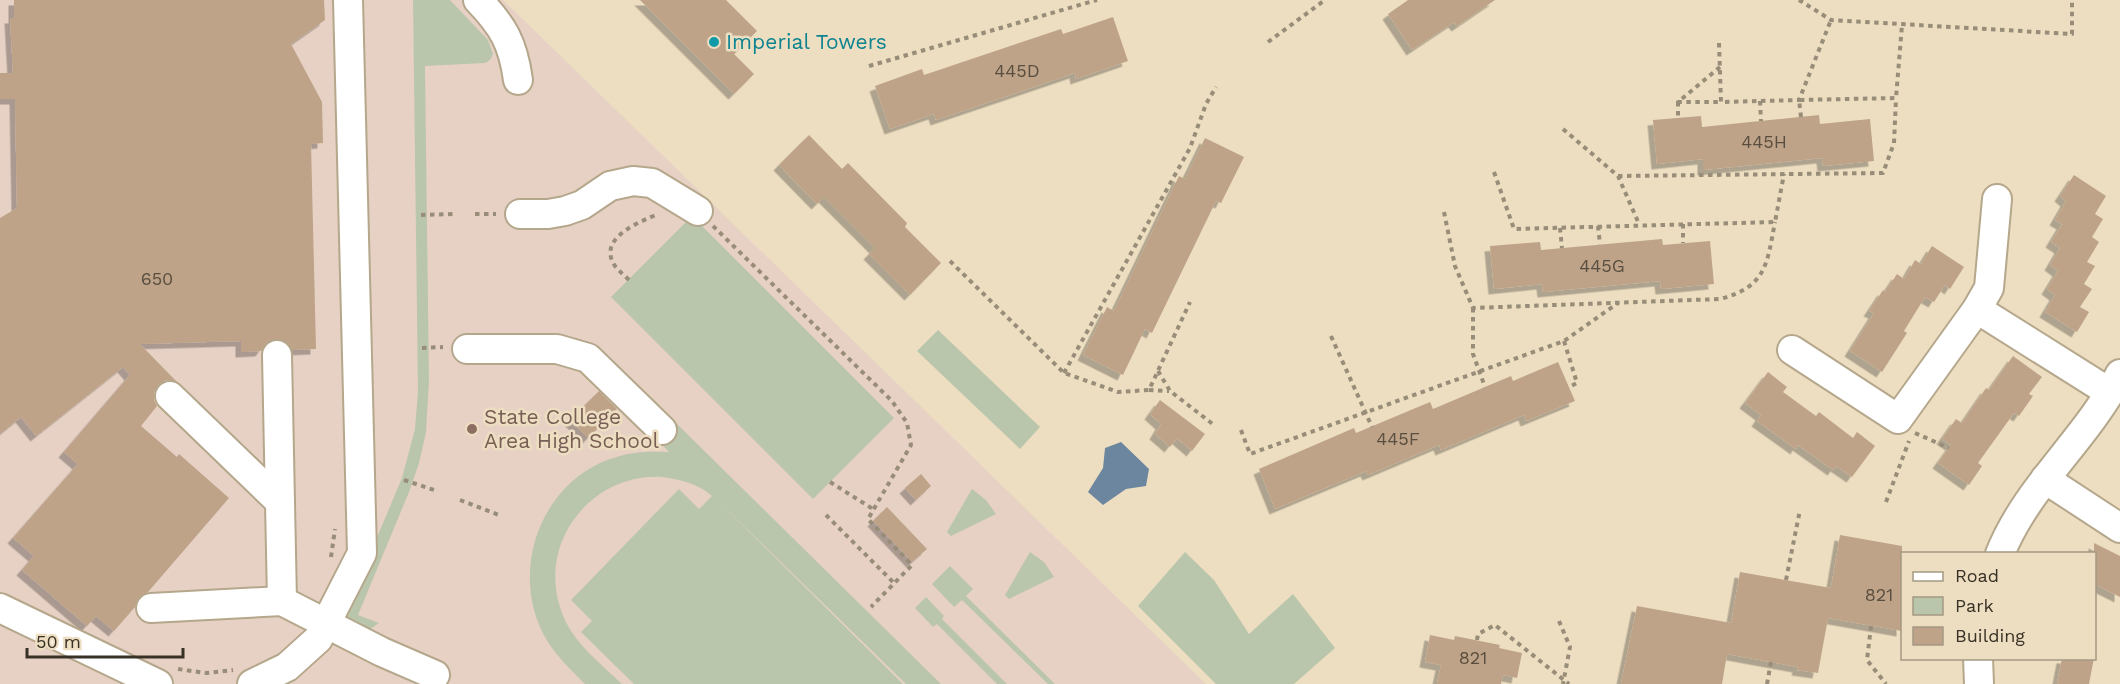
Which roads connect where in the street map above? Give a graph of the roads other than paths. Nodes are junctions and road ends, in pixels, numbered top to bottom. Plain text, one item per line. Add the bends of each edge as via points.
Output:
1 (348, 0) edge
2 (478, 0) edge
3 (518, 80) dead end
4 (1996, 199) dead end
5 (690, 206) road end
6 (509, 214) road end
7 (1977, 309) junction
8 (460, 348) road end
9 (1792, 351) dead end
10 (277, 355) dead end
11 (2116, 385) edge
12 (170, 396) dead end
13 (662, 430) dead end
14 (2045, 479) junction
15 (280, 502) junction
16 (2120, 528) edge
17 (2001, 552) edge
18 (282, 601) junction
19 (0, 608) edge
20 (151, 608) dead end
21 (326, 625) junction
22 (1978, 660) edge
23 (435, 675) dead end
24 (164, 676) edge
25 (243, 677) edge
26 (1979, 684) edge

1 - 21 street via 362,553
2 - 3 street via 503,29
4 - 7 street via 1989,288
5 - 6 street via 652,183 633,181 610,186 582,205 565,211
7 - 9 street via 1898,419
7 - 11 street
8 - 13 street via 557,349 588,358
10 - 15 street
11 - 14 street
12 - 15 street
14 - 16 street
14 - 17 street
15 - 18 street
18 - 20 street
18 - 21 street
19 - 24 street
21 - 23 street
21 - 25 street via 318,639 287,667
22 - 26 street

